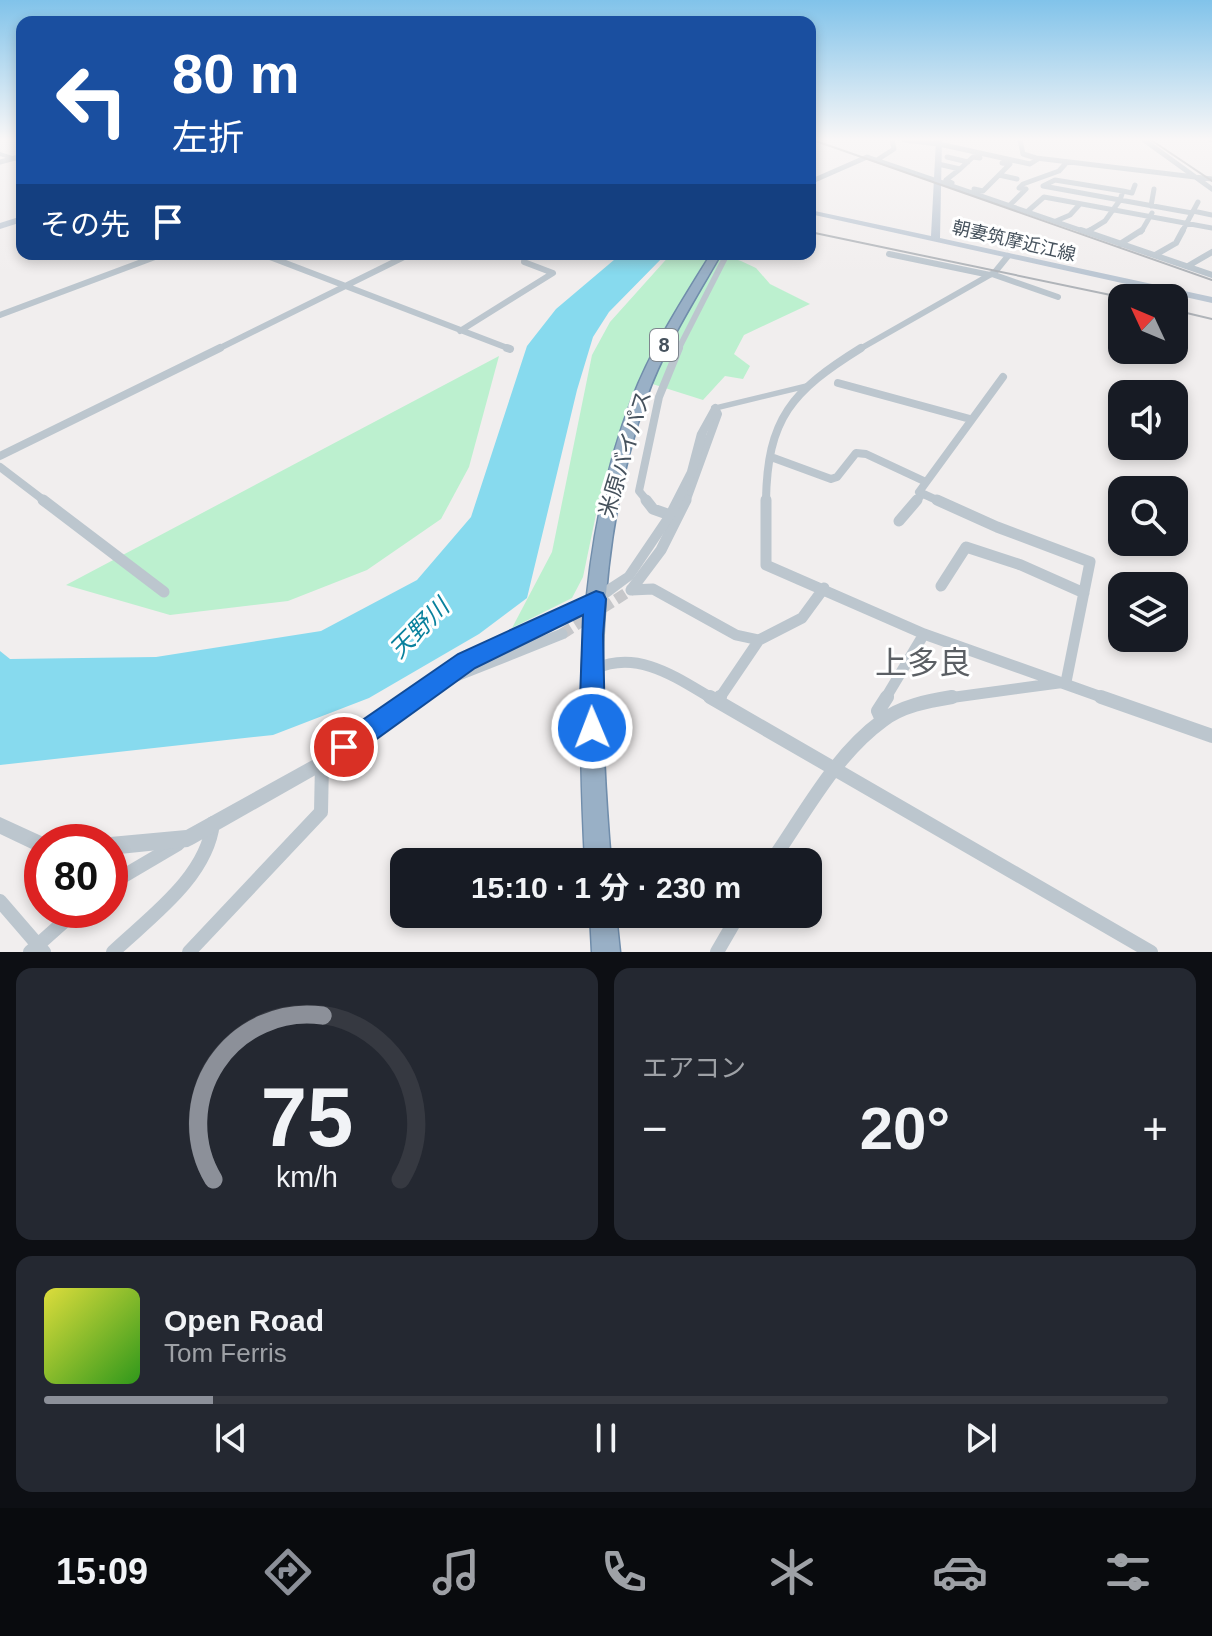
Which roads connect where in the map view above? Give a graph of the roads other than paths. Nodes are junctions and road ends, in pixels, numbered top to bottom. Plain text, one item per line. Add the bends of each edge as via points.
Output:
1 (938, 184) edge
2 (948, 184) edge
3 (991, 184) edge
4 (1023, 184) edge
5 (1046, 184) edge
6 (1082, 184) edge
7 (1135, 185) dead end
8 (974, 189) dead end
9 (1154, 189) dead end
10 (1123, 191) junction
11 (1120, 200) junction
12 (1198, 202) dead end
13 (1080, 204) junction
14 (1010, 205) junction
15 (1153, 206) junction
16 (1115, 210) junction
17 (1028, 211) junction
18 (1192, 212) junction
19 (816, 213) edge
20 (1212, 215) edge
21 (1150, 217) junction
22 (1056, 221) junction
23 (1186, 223) junction
24 (1212, 228) edge
25 (1087, 232) junction
26 (935, 240) junction
27 (1120, 244) junction
28 (1212, 252) edge
29 (889, 254) dead end
30 (1155, 255) junction
31 (1008, 256) junction
32 (147, 260) edge
33 (278, 260) edge
34 (398, 260) edge
35 (524, 260) edge
36 (713, 260) edge
37 (724, 260) edge
38 (1188, 266) junction
39 (991, 274) junction
40 (1212, 275) edge
41 (345, 286) junction
42 (1058, 297) dead end
43 (1212, 300) edge
44 (0, 315) edge
45 (460, 331) junction
46 (510, 349) dead end
47 (1003, 377) dead end
48 (838, 383) dead end
49 (807, 386) junction
50 (715, 408) junction
51 (970, 419) junction
52 (0, 456) edge
53 (771, 457) junction
54 (0, 467) edge
55 (924, 488) junction
56 (670, 515) junction
57 (899, 521) dead end
58 (941, 586) dead end
59 (824, 588) junction
60 (164, 592) dead end
61 (1084, 593) junction
62 (596, 599) junction
63 (562, 634) tunnel mouth
64 (924, 634) junction
65 (759, 640) junction
66 (591, 670) junction
67 (1066, 682) junction
68 (431, 686) junction
69 (717, 701) junction
70 (882, 720) junction
71 (1212, 736) edge
72 (322, 763) junction
73 (837, 770) junction
74 (213, 823) junction
75 (0, 825) edge
76 (24, 836) edge
77 (188, 838) junction
78 (128, 844) edge
79 (597, 848) edge
80 (781, 848) edge
81 (128, 873) edge
82 (0, 901) edge
83 (59, 928) edge
84 (604, 928) edge
85 (731, 928) edge
86 (37, 950) edge
87 (113, 952) edge
88 (189, 952) edge
89 (606, 952) edge
90 (717, 952) edge
91 (1151, 952) edge

1 - 26 main road
2 - 14 street
3 - 8 street via 983,191
4 - 14 street via 1019,188 1026,189
5 - 11 street
6 - 10 street
7 - 10 street via 1132,193
9 - 15 street
10 - 11 street
11 - 15 street
11 - 16 street
12 - 18 street
13 - 16 street
13 - 17 street via 1044,197
13 - 22 street
14 - 17 street
15 - 18 street
15 - 21 street
16 - 21 street
16 - 25 street via 1105,224
17 - 22 street
18 - 20 street
18 - 23 street
19 - 26 main road, 朝妻筑摩近江線
21 - 23 street
21 - 27 street via 1140,234
22 - 25 street
23 - 24 street
23 - 30 street via 1176,243
25 - 27 street
26 - 31 main road, 朝妻筑摩近江線
27 - 30 street
28 - 38 street
29 - 39 street
30 - 38 street
31 - 39 street
31 - 43 main road, 朝妻筑摩近江線
32 - 44 street
33 - 41 street
34 - 41 street
35 - 45 street via 553,273
36 - 62 highway, 米原バイパス / 8 via 651,371 625,442 605,515
37 - 56 street via 659,397 639,491 653,509
38 - 40 street
39 - 42 street
39 - 49 street
41 - 45 street
41 - 52 street
45 - 46 street
47 - 51 street
48 - 51 street
49 - 50 street
49 - 53 street via 780,418
50 - 56 street
50 - 65 street via 718,414 699,473 673,532 631,590 653,589 736,635
51 - 55 street
53 - 55 street via 831,479 856,453 866,454
53 - 59 street via 766,565
54 - 60 street
55 - 57 street
55 - 61 street via 997,527 1090,562
56 - 62 street via 629,576
58 - 61 street via 966,547
59 - 64 street
59 - 65 street via 802,618
61 - 67 street
62 - 66 highway, 米原バイパス / 8
62 - 68 street via 467,661
63 - 68 street
64 - 67 street
64 - 70 street via 878,711
65 - 69 street
66 - 69 street via 606,664 655,665
66 - 79 highway, 米原バイパス / 8
67 - 70 street via 931,700
67 - 71 street
68 - 72 street
69 - 73 street
70 - 73 street
72 - 74 street
72 - 88 street via 321,812
73 - 80 street
73 - 91 street
74 - 77 street
74 - 87 street via 215,834 185,883
75 - 76 street
77 - 78 street
77 - 81 street
82 - 86 street
83 - 86 street
84 - 89 highway
85 - 90 street

